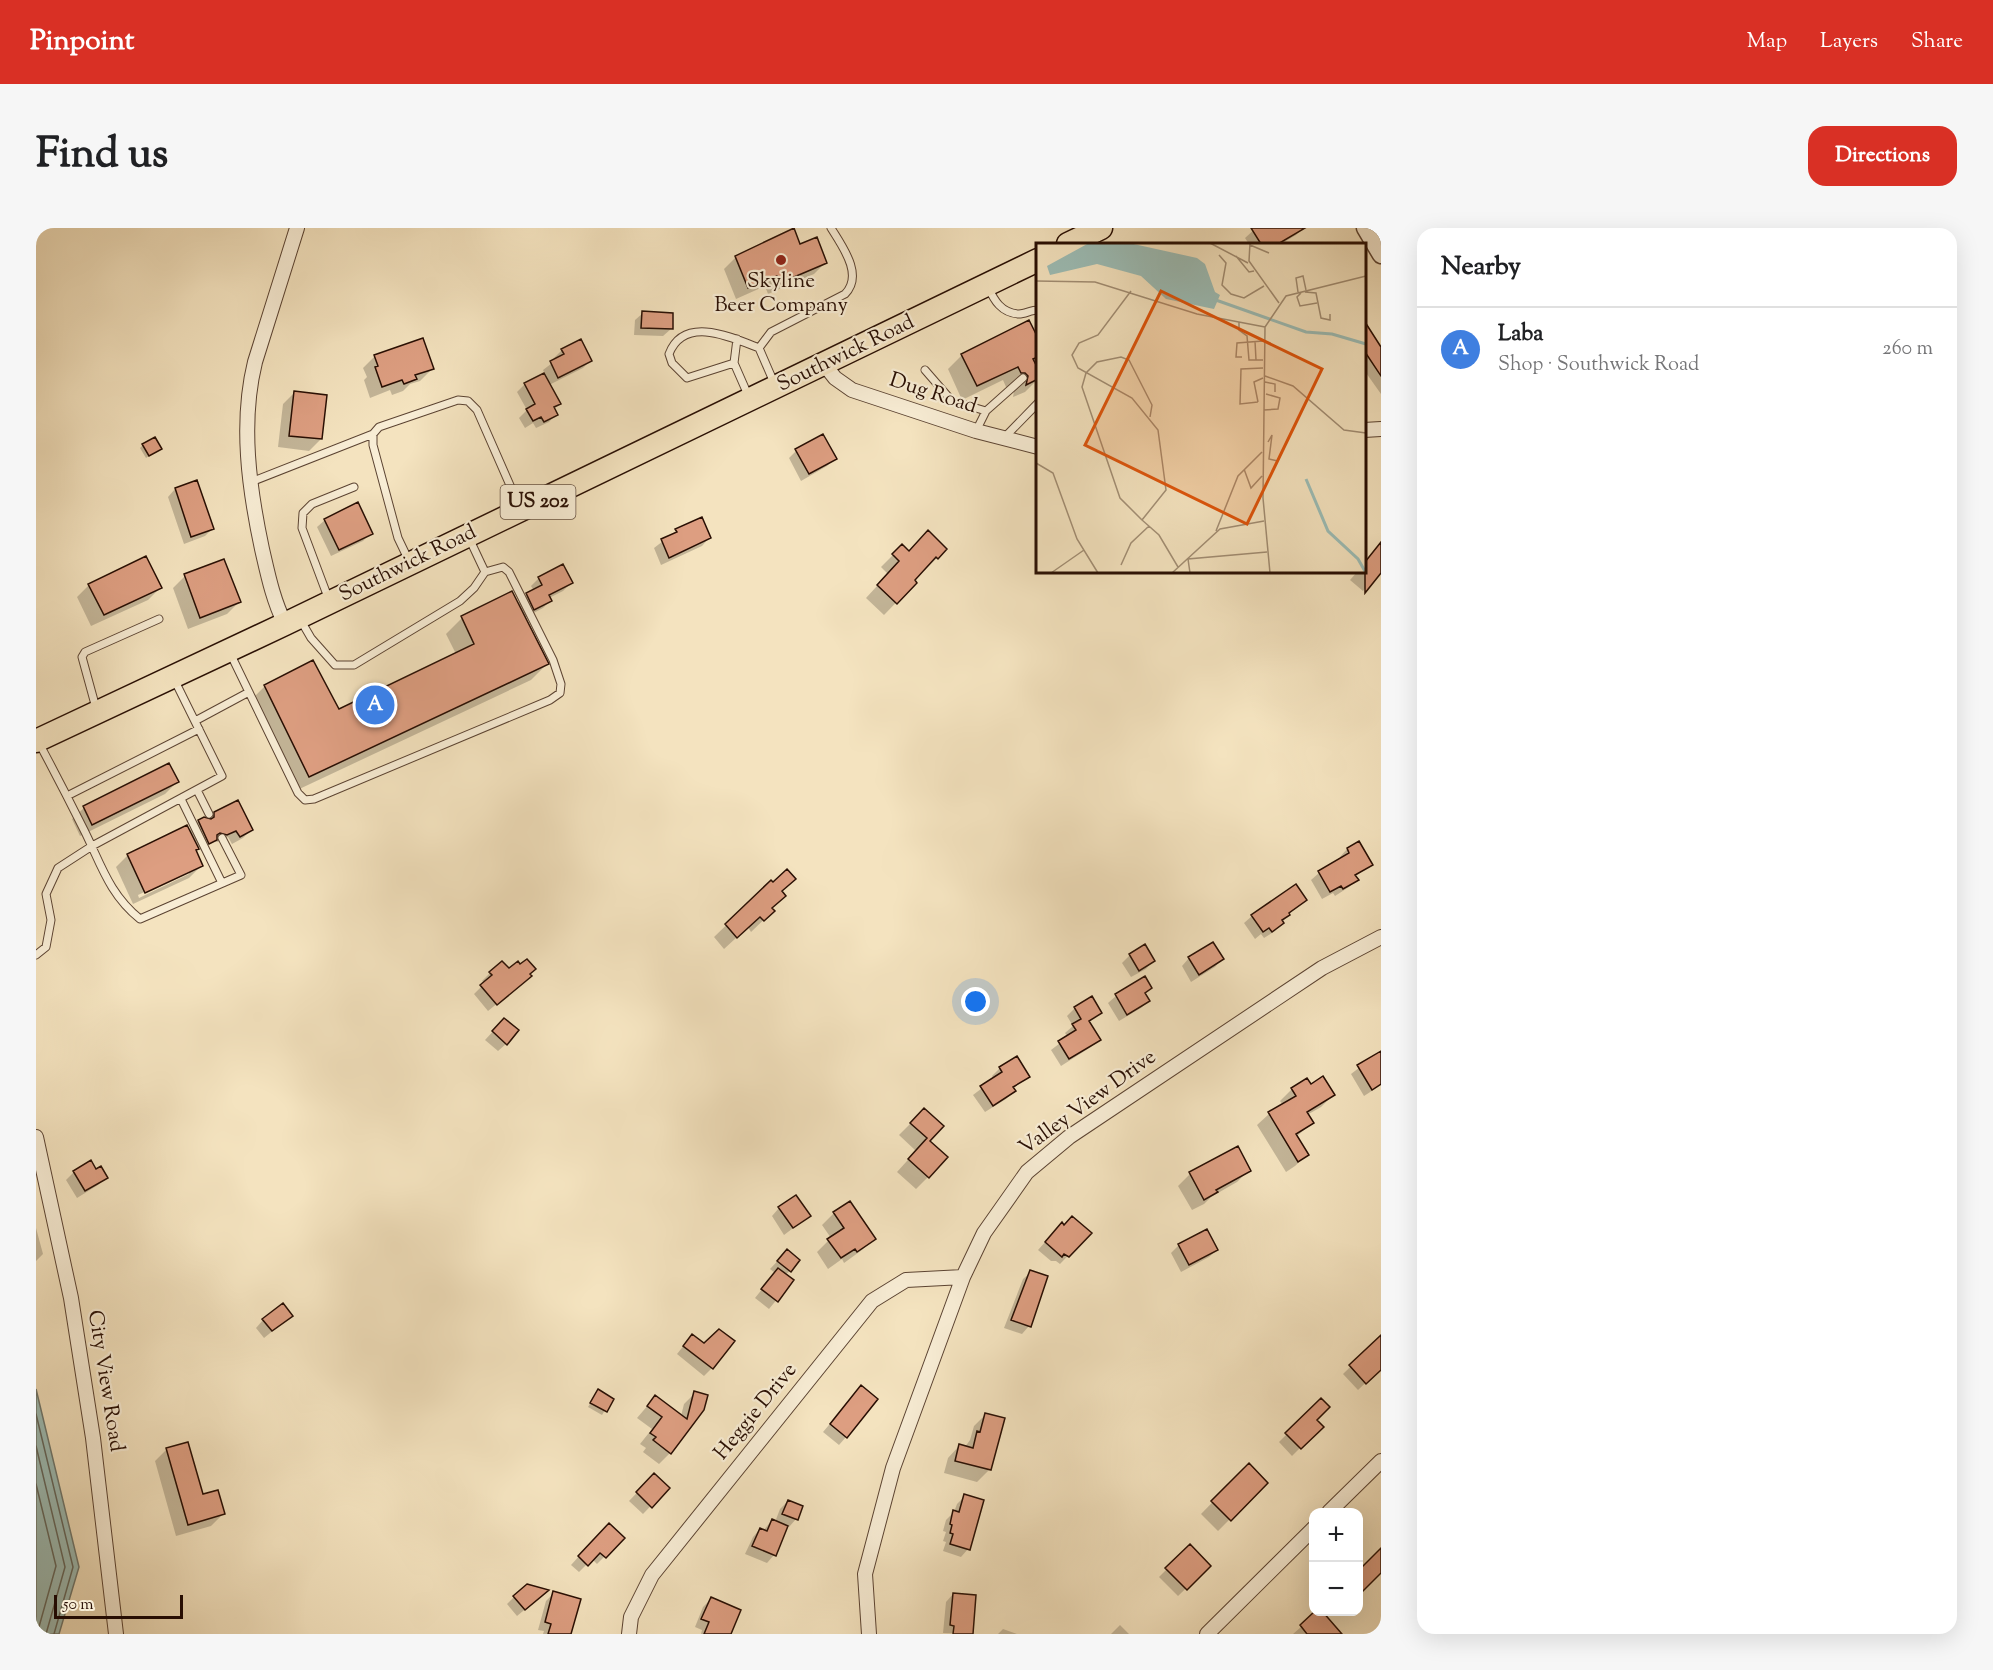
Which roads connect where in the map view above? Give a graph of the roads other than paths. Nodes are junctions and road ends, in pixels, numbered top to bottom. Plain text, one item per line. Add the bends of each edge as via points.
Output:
1 (297, 228) edge
2 (831, 228) edge
3 (1101, 228) edge
4 (1365, 228) edge
5 (1070, 243) edge
6 (1381, 255) edge
7 (1036, 261) edge
8 (987, 285) junction
9 (1036, 310) edge
10 (737, 339) junction
11 (759, 348) junction
12 (734, 363) junction
13 (824, 364) junction
14 (925, 370) dead end
15 (1023, 378) dead end
16 (776, 387) junction
17 (751, 400) junction
18 (1036, 405) edge
19 (986, 411) junction
20 (1381, 429) edge
21 (1366, 430) edge
22 (976, 431) junction
23 (373, 434) junction
24 (1003, 439) junction
25 (1036, 447) edge
26 (251, 482) junction
27 (354, 487) dead end
28 (522, 510) junction
29 (468, 536) junction
30 (410, 563) junction
31 (485, 572) junction
32 (330, 602) junction
33 (159, 619) dead end
34 (292, 620) junction
35 (229, 650) junction
36 (173, 676) junction
37 (249, 692) junction
38 (98, 713) junction
39 (195, 721) junction
40 (199, 729) junction
41 (37, 741) edge
42 (197, 790) junction
43 (67, 796) junction
44 (181, 799) junction
45 (209, 814) dead end
46 (222, 838) dead end
47 (92, 846) junction
48 (222, 883) junction
49 (1381, 937) edge
50 (36, 955) edge
51 (36, 1137) edge
52 (963, 1277) junction
53 (1381, 1461) edge
54 (1333, 1508) edge
55 (1309, 1533) edge
56 (116, 1634) edge
57 (629, 1634) edge
58 (869, 1634) edge
59 (1207, 1634) edge

1 - 26 street via 250,380 247,422
2 - 11 lane via 847,255 853,275 851,288 771,332
3 - 5 highway
4 - 6 street
7 - 8 highway, Southwick Road / US 202
8 - 9 lane via 995,301 1006,310 1020,314
8 - 13 highway, Southwick Road / US 202
10 - 11 lane
10 - 12 lane
10 - 12 lane via 699,330 678,339 669,354 687,378
11 - 16 lane
12 - 17 lane
13 - 16 highway, Southwick Road / US 202
13 - 22 street, Dug Road via 852,390
14 - 19 lane via 952,401
15 - 19 lane
16 - 17 highway, Southwick Road / US 202
17 - 28 highway, Southwick Road / US 202
18 - 24 lane
19 - 22 lane
20 - 21 street
22 - 24 street, Dug Road
23 - 26 lane
23 - 28 lane via 379,427 458,400 468,401 477,410
23 - 30 lane via 398,538
24 - 25 street, Dug Road
26 - 34 street via 274,601
27 - 32 lane via 312,504 303,513 302,528
28 - 29 highway, Southwick Road / US 202
29 - 30 highway, Southwick Road / US 202
29 - 31 lane
30 - 32 highway, Southwick Road / US 202
31 - 34 lane via 460,600 354,665 335,665
31 - 37 lane via 503,567 509,572 561,684 560,693 550,700 305,800
32 - 34 highway, Southwick Road / US 202
33 - 38 lane via 85,652 82,657
34 - 35 highway, Southwick Road / US 202
35 - 36 highway, Southwick Road / US 202
35 - 37 lane
36 - 38 highway, Southwick Road / US 202
36 - 39 lane
37 - 39 lane
38 - 41 highway, Southwick Road / US 202
39 - 40 lane
40 - 42 lane via 222,776
40 - 43 lane
41 - 43 lane
42 - 44 lane
42 - 45 lane
43 - 47 lane
44 - 47 lane
44 - 48 lane
46 - 48 lane via 241,875
47 - 48 lane via 105,879 124,906 140,919
47 - 50 lane via 58,868 46,894 51,920 46,947
49 - 52 street, Valley View Drive via 1322,968 1069,1137 1027,1172 984,1233
51 - 56 street, City View Road via 71,1298 93,1438
52 - 57 street, Heggie Drive via 906,1280 872,1301 652,1575 631,1617
52 - 58 street, Valley View Drive via 893,1468 865,1574
53 - 54 street
55 - 59 street

